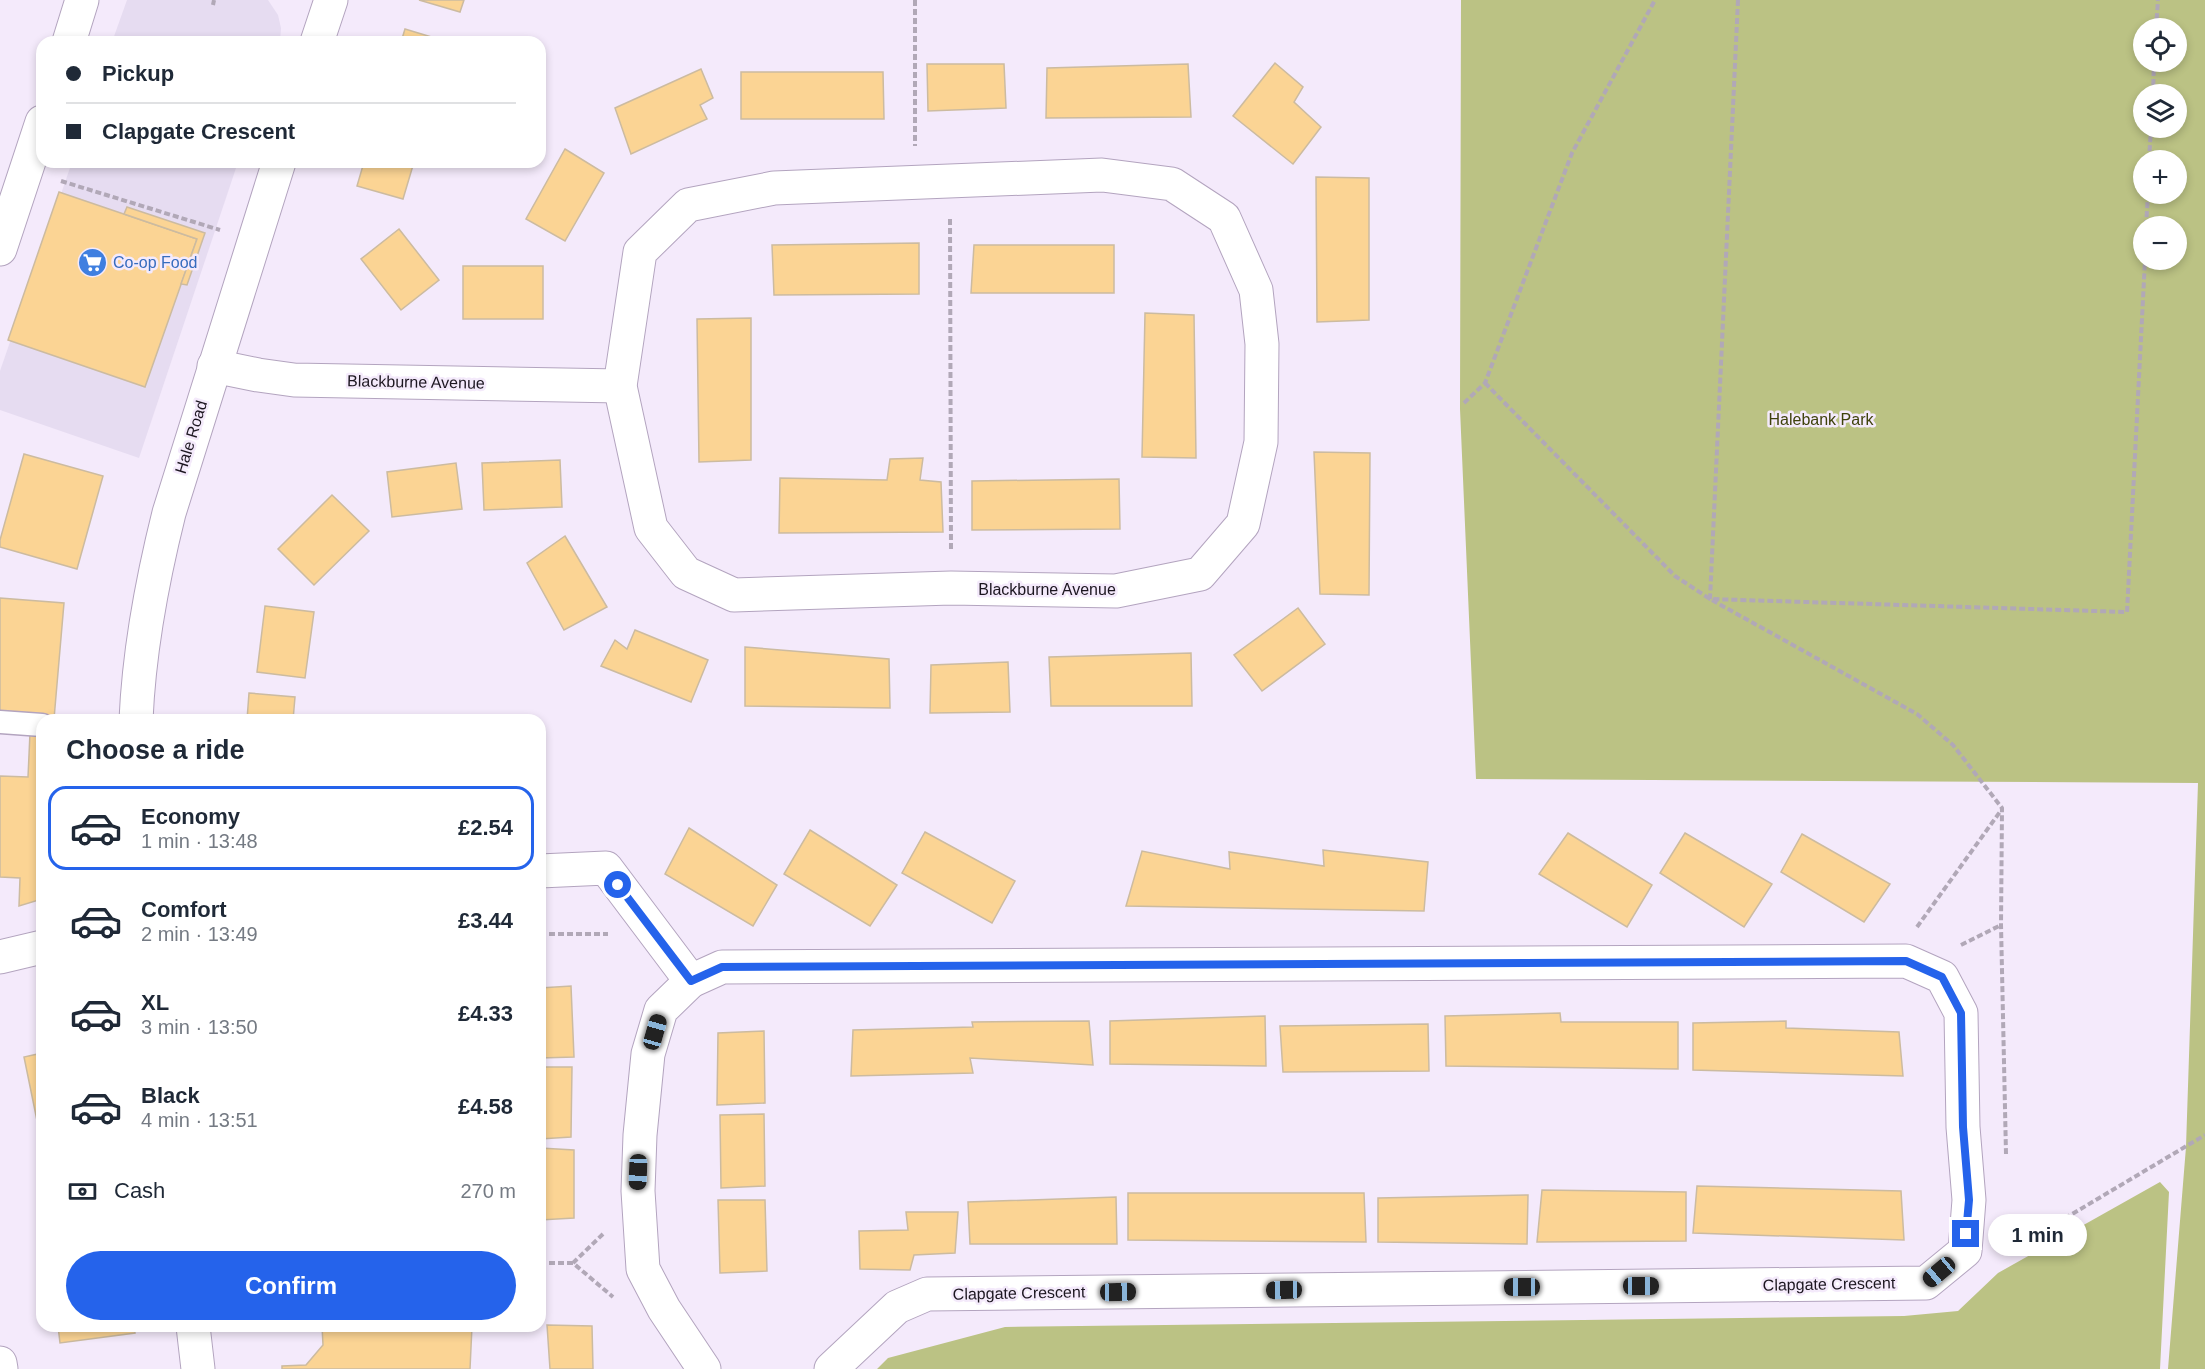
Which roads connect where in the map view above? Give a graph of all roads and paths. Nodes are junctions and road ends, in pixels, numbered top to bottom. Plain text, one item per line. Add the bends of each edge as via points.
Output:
1 (82, 0) edge
2 (331, 0) edge
3 (915, 0) edge
4 (1655, 0) edge
5 (1738, 0) edge
6 (2157, 0) edge
7 (2156, 18) edge
8 (71, 36) edge
9 (319, 36) edge
10 (36, 140) edge
11 (277, 168) edge
12 (26, 170) junction
13 (950, 182) junction
14 (916, 183) junction
15 (224, 232) dead end
16 (0, 249) edge
17 (2144, 270) edge
18 (213, 366) junction
19 (1485, 384) junction
20 (620, 386) junction
21 (1464, 403) dead end
22 (951, 588) junction
23 (1710, 599) junction
24 (137, 714) edge
25 (0, 722) edge
26 (36, 725) edge
27 (2002, 808) junction
28 (546, 871) edge
29 (2001, 925) junction
30 (546, 934) edge
31 (656, 934) junction
32 (36, 948) edge
33 (1951, 950) dead end
34 (0, 957) edge
35 (1906, 961) junction
36 (691, 981) junction
37 (2205, 1135) edge
38 (2006, 1160) dead end
39 (2004, 1242) dead end
40 (1965, 1251) junction
41 (2002, 1253) junction
42 (546, 1263) edge
43 (573, 1263) dead end
44 (194, 1332) edge
45 (0, 1363) edge
46 (1, 1369) edge
47 (198, 1369) edge
48 (704, 1369) edge
49 (831, 1369) edge

1 - 8 street
2 - 9 street
3 - 14 path
4 - 19 path via 1572,153
5 - 23 path
6 - 7 path
10 - 12 street
11 - 18 street, Hale Road
12 - 15 path
12 - 16 street
13 - 14 street, Blackburne Avenue
13 - 22 path
13 - 22 street, Blackburne Avenue via 1102,175 1173,184 1224,218 1256,290 1262,344 1261,442 1243,524 1200,574 1116,591
14 - 20 street, Blackburne Avenue via 774,188 688,205 640,252
17 - 23 path via 2127,612
18 - 20 street, Blackburne Avenue via 294,380
18 - 24 street, Hale Road via 155,567
19 - 21 path
19 - 23 path via 1676,576
20 - 22 street, Blackburne Avenue via 651,528 686,573 734,595
23 - 27 path via 1917,714 1953,745
25 - 26 lane
27 - 29 path
27 - 35 path via 1907,941
28 - 31 street via 606,868
29 - 33 path
29 - 38 path
30 - 31 path
31 - 36 street
32 - 34 street
35 - 36 street via 722,967
35 - 40 street via 1942,977 1961,1013 1969,1200
36 - 48 street via 662,1010 648,1054 638,1191 643,1269
37 - 41 path
39 - 41 path
40 - 41 path
40 - 49 street, Clapgate Crescent via 1926,1283 927,1294 897,1307
42 - 43 path
44 - 47 street
45 - 46 street

